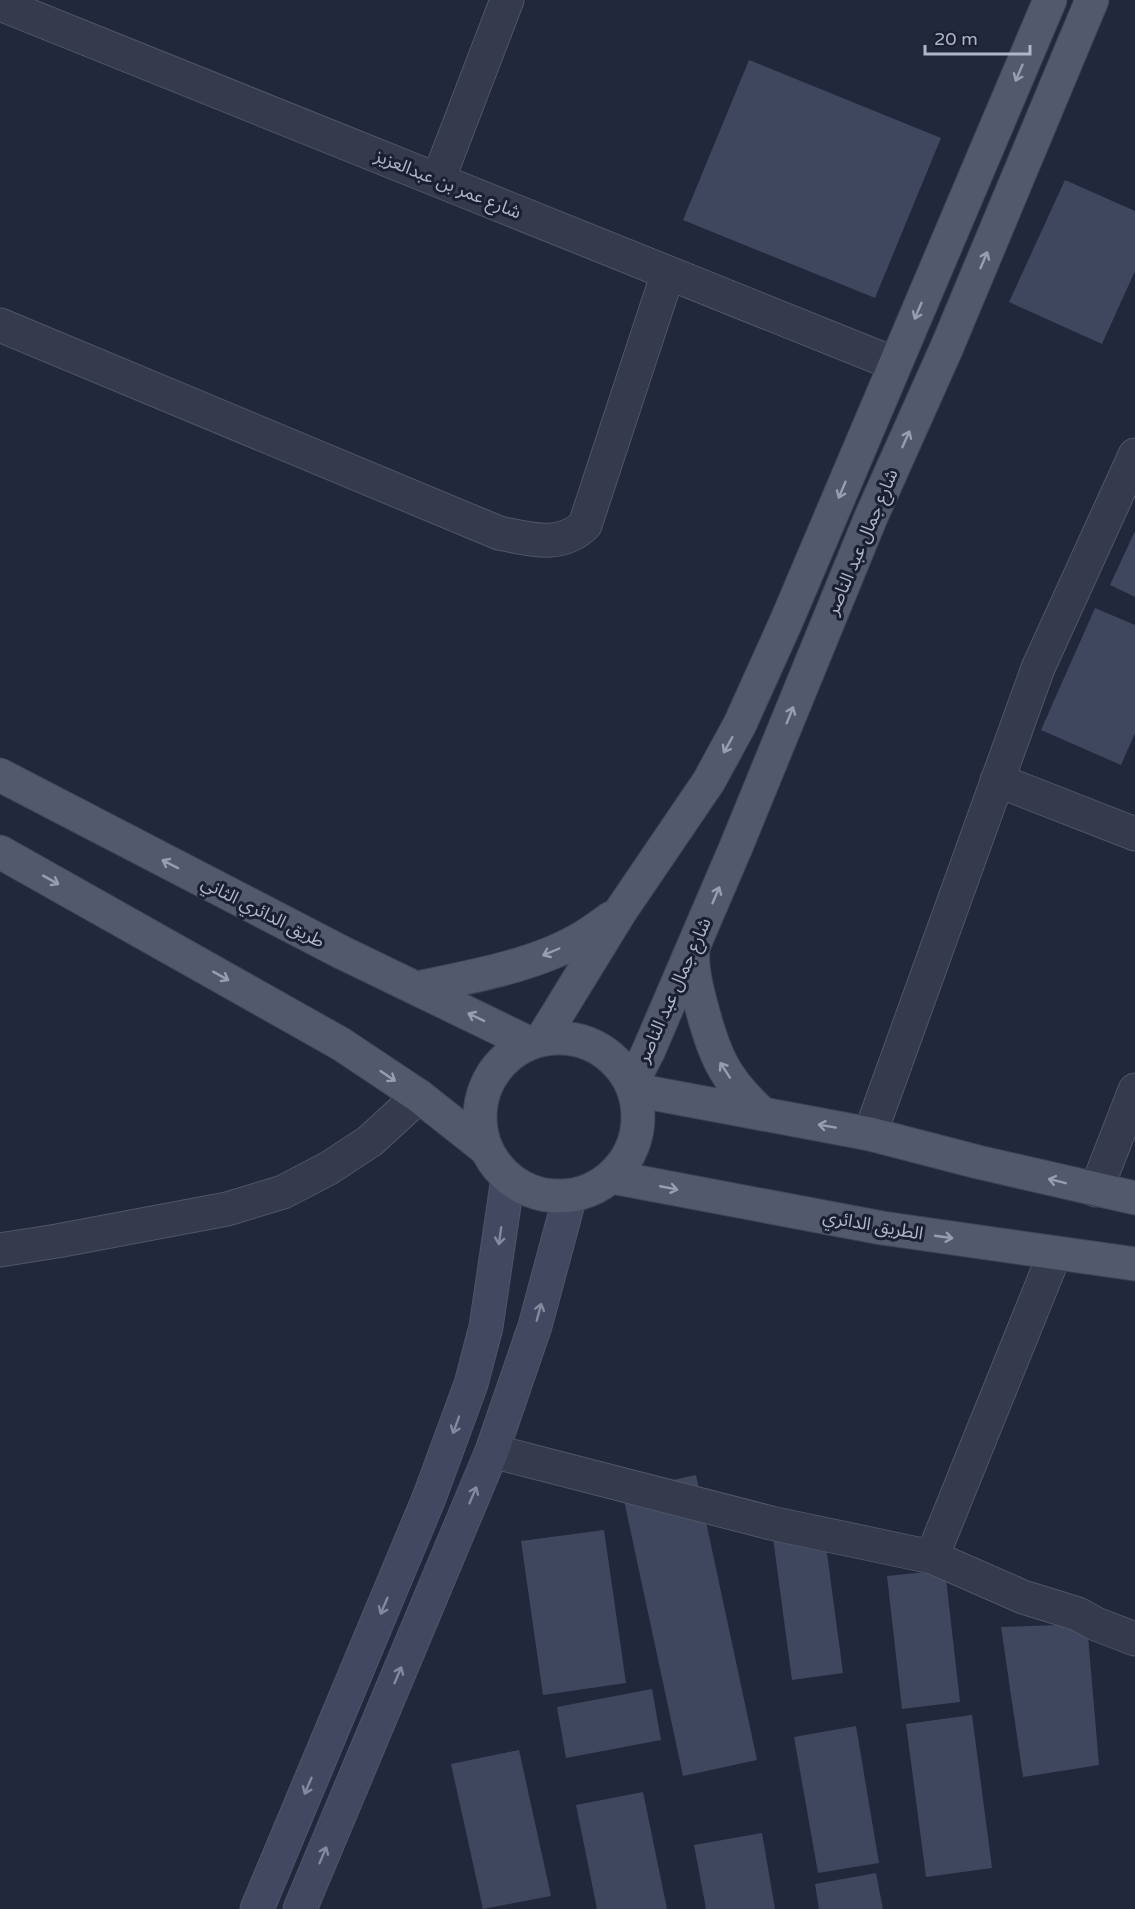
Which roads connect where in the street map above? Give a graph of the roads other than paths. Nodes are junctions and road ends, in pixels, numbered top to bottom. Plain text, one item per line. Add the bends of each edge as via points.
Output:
1 (507, 0) edge
2 (1050, 0) edge
3 (1092, 0) edge
4 (0, 4) edge
5 (438, 180) junction
6 (668, 273) junction
7 (0, 325) edge
8 (895, 364) junction
9 (1135, 455) edge
10 (0, 775) edge
11 (997, 780) junction
12 (1135, 834) edge
13 (0, 852) edge
14 (620, 912) junction
15 (694, 945) junction
16 (417, 988) junction
17 (535, 1041) junction
18 (634, 1087) junction
19 (1135, 1090) edge
20 (418, 1096) junction
21 (762, 1114) junction
22 (870, 1134) junction
23 (486, 1149) junction
24 (612, 1177) junction
25 (508, 1178) junction
26 (1096, 1190) junction
27 (570, 1196) junction
28 (1135, 1198) edge
29 (0, 1250) edge
30 (1055, 1253) junction
31 (1135, 1264) edge
32 (492, 1451) junction
33 (932, 1557) junction
34 (1135, 1640) edge
35 (257, 1909) edge
36 (300, 1909) edge

1 - 5 street
2 -> 8 main road
15 -> 3 main road, شارع جمال عبد الناصر via 871,517 947,347
4 - 5 street, شارع عمر بن عبدالعزيز
5 - 6 street, شارع عمر بن عبدالعزيز
6 - 7 street via 585,525 576,534 551,541 499,532
6 - 8 street, شارع عمر بن عبدالعزيز
8 -> 14 main road via 740,724 709,781
9 - 11 street via 1038,668
16 -> 10 main road, طريق الدائري الثاني
11 - 12 street
11 - 22 street
13 -> 20 main road via 341,1044
14 -> 16 main road via 579,940 537,958 491,973
14 - 17 main road
15 - 18 main road, شارع جمال عبد الناصر
21 -> 15 main road via 742,1096 720,1065 698,993 692,959
17 -> 16 main road, طريق الدائري الثاني
17 - 18 main road via 578,1040 610,1055
17 - 23 main road via 507,1057 491,1076 481,1100 479,1125
18 - 21 main road
18 - 24 main road via 639,1114 637,1137 627,1159
19 - 26 street
20 - 23 main road
20 - 29 street via 370,1142 283,1192 227,1209
22 -> 21 main road
26 -> 22 main road
23 - 25 main road
24 - 27 main road via 592,1190
24 -> 30 main road, الطريق الدائري via 882,1228
25 - 27 main road via 526,1190
25 -> 35 street via 486,1327 471,1384 429,1498
26 - 28 main road
32 -> 27 street via 536,1326
30 - 31 main road, الطريق الدائري
30 - 33 street
32 - 33 street via 771,1523
36 -> 32 street
33 - 34 street

